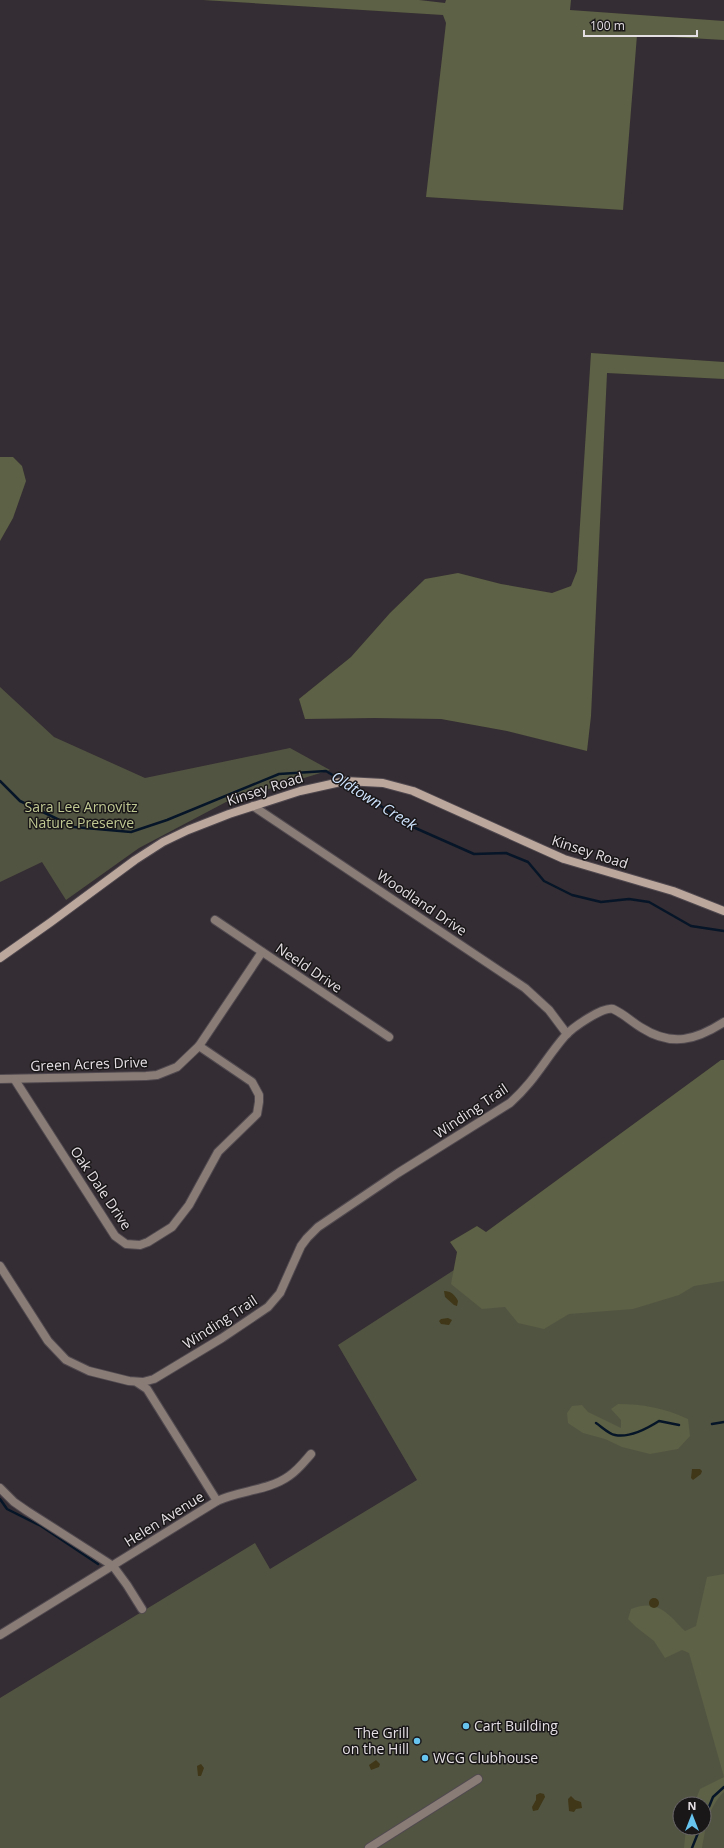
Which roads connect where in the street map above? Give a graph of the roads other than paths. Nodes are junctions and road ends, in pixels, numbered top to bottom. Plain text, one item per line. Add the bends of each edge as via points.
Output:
1 (253, 806) junction
2 (724, 911) edge
3 (215, 920) dead end
4 (262, 952) junction
5 (0, 958) edge
6 (724, 1022) edge
7 (566, 1034) junction
8 (389, 1037) dead end
9 (199, 1046) junction
10 (0, 1079) edge
11 (15, 1080) junction
12 (0, 1266) edge
13 (136, 1382) junction
14 (311, 1454) dead end
15 (0, 1488) edge
16 (218, 1501) junction
17 (113, 1566) junction
18 (142, 1609) dead end
19 (0, 1634) edge
20 (478, 1779) dead end
21 (369, 1848) edge

1 - 2 street, Kinsey Road via 330,783 352,780 383,783 413,791 564,860 673,891
1 - 5 street, Kinsey Road via 188,830 154,848
1 - 7 street, Woodland Drive via 525,988 549,1010
3 - 4 street, Neeld Drive
4 - 8 street, Neeld Drive
4 - 9 street, Green Acres Drive
6 - 7 street via 696,1037 670,1039 650,1033 610,1008 602,1010
7 - 13 street, Winding Trail via 528,1087 510,1103 313,1231 301,1246 280,1293 259,1314 160,1376 149,1381
9 - 11 street, Green Acres Drive via 184,1062 157,1075
9 - 11 street, Oak Dale Drive via 252,1082 259,1095 258,1110 252,1120 218,1152 180,1219 163,1234 140,1245 126,1244 115,1236
10 - 11 street, Green Acres Drive
12 - 13 street, Winding Trail via 59,1354 89,1372
13 - 16 street, Helen Avenue via 147,1389
14 - 16 street via 298,1469 282,1480
15 - 17 street via 23,1508
16 - 17 street, Helen Avenue
17 - 18 street
17 - 19 street, Helen Avenue
20 - 21 street

